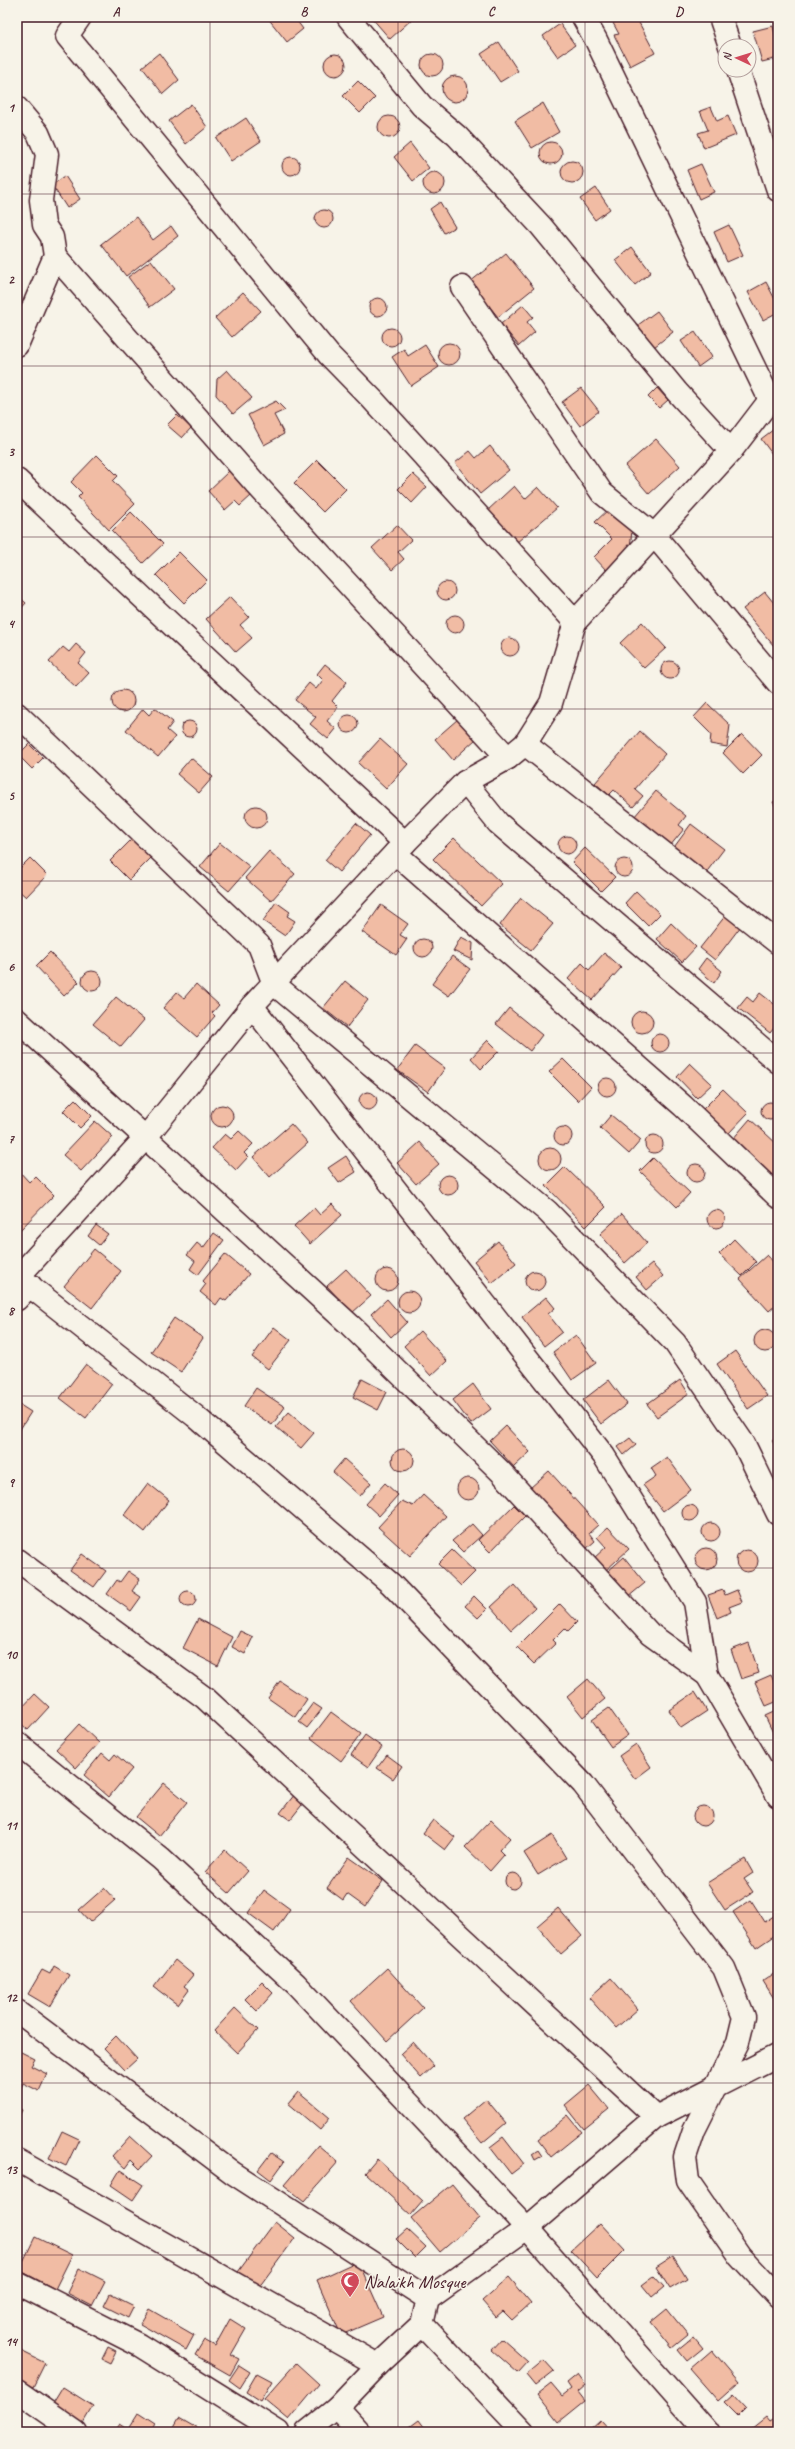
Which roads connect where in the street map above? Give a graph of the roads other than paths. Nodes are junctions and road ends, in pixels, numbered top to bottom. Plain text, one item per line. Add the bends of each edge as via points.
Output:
1 (80, 17) edge
2 (348, 17) edge
3 (583, 17) edge
4 (720, 17) edge
5 (727, 38) edge
6 (741, 78) edge
7 (17, 108) edge
8 (778, 190) edge
9 (55, 256) junction
10 (462, 287) dead end
11 (17, 345) edge
12 (774, 398) edge
13 (731, 451) junction
14 (17, 480) edge
15 (654, 535) junction
16 (575, 622) junction
17 (778, 683) edge
18 (17, 714) edge
19 (525, 744) junction
20 (508, 758) junction
21 (465, 782) junction
22 (400, 848) junction
23 (778, 943) edge
24 (274, 984) junction
25 (252, 1006) junction
26 (17, 1020) edge
27 (778, 1062) edge
28 (146, 1137) junction
29 (778, 1197) edge
30 (21, 1284) edge
31 (778, 1514) edge
32 (17, 1560) edge
33 (707, 1675) junction
34 (17, 1743) edge
35 (778, 1796) edge
36 (17, 2011) edge
37 (778, 2055) edge
38 (714, 2086) junction
39 (656, 2117) junction
40 (17, 2160) edge
41 (527, 2228) junction
42 (17, 2283) edge
43 (778, 2297) edge
44 (428, 2299) junction
45 (422, 2324) junction
46 (378, 2365) junction
47 (17, 2391) edge
48 (338, 2408) junction
49 (76, 2432) edge
50 (278, 2432) edge
51 (307, 2432) edge
52 (359, 2432) edge
53 (524, 2432) edge
54 (707, 2432) edge

1 - 16 street via 67,36 328,355 372,399
2 - 13 street via 422,106 457,136 541,226 677,392
3 - 12 street
4 - 5 street
6 - 8 street
7 - 9 street via 38,133 48,154 41,200 44,224 52,237
9 - 11 street
9 - 20 street via 254,483
10 - 15 street via 602,493
12 - 13 street
13 - 15 street
14 - 22 street
15 - 16 street
15 - 17 street
16 - 19 street via 551,702
18 - 24 street via 259,945
19 - 20 street
19 - 23 street
20 - 21 street
21 - 22 street
21 - 27 street via 498,823
22 - 24 street
22 - 29 street via 683,1106
24 - 25 street
24 - 31 street via 547,1211 675,1343 744,1444
25 - 28 street
25 - 33 street via 604,1456 695,1602
26 - 28 street
28 - 30 street
28 - 33 street via 350,1325 500,1471 650,1634
30 - 38 street via 195,1416 391,1584 583,1784 724,1968 744,2017 738,2042
32 - 39 street via 205,1698
33 - 35 street
34 - 41 street via 161,1860 296,1984
36 - 44 street via 233,2173
37 - 38 street
38 - 39 street
38 - 43 street via 685,2157 688,2182 740,2256
39 - 41 street
40 - 46 street
41 - 44 street
41 - 54 street
42 - 50 street via 139,2345
44 - 45 street
45 - 46 street
45 - 53 street
46 - 48 street
47 - 49 street
48 - 51 street
48 - 52 street

